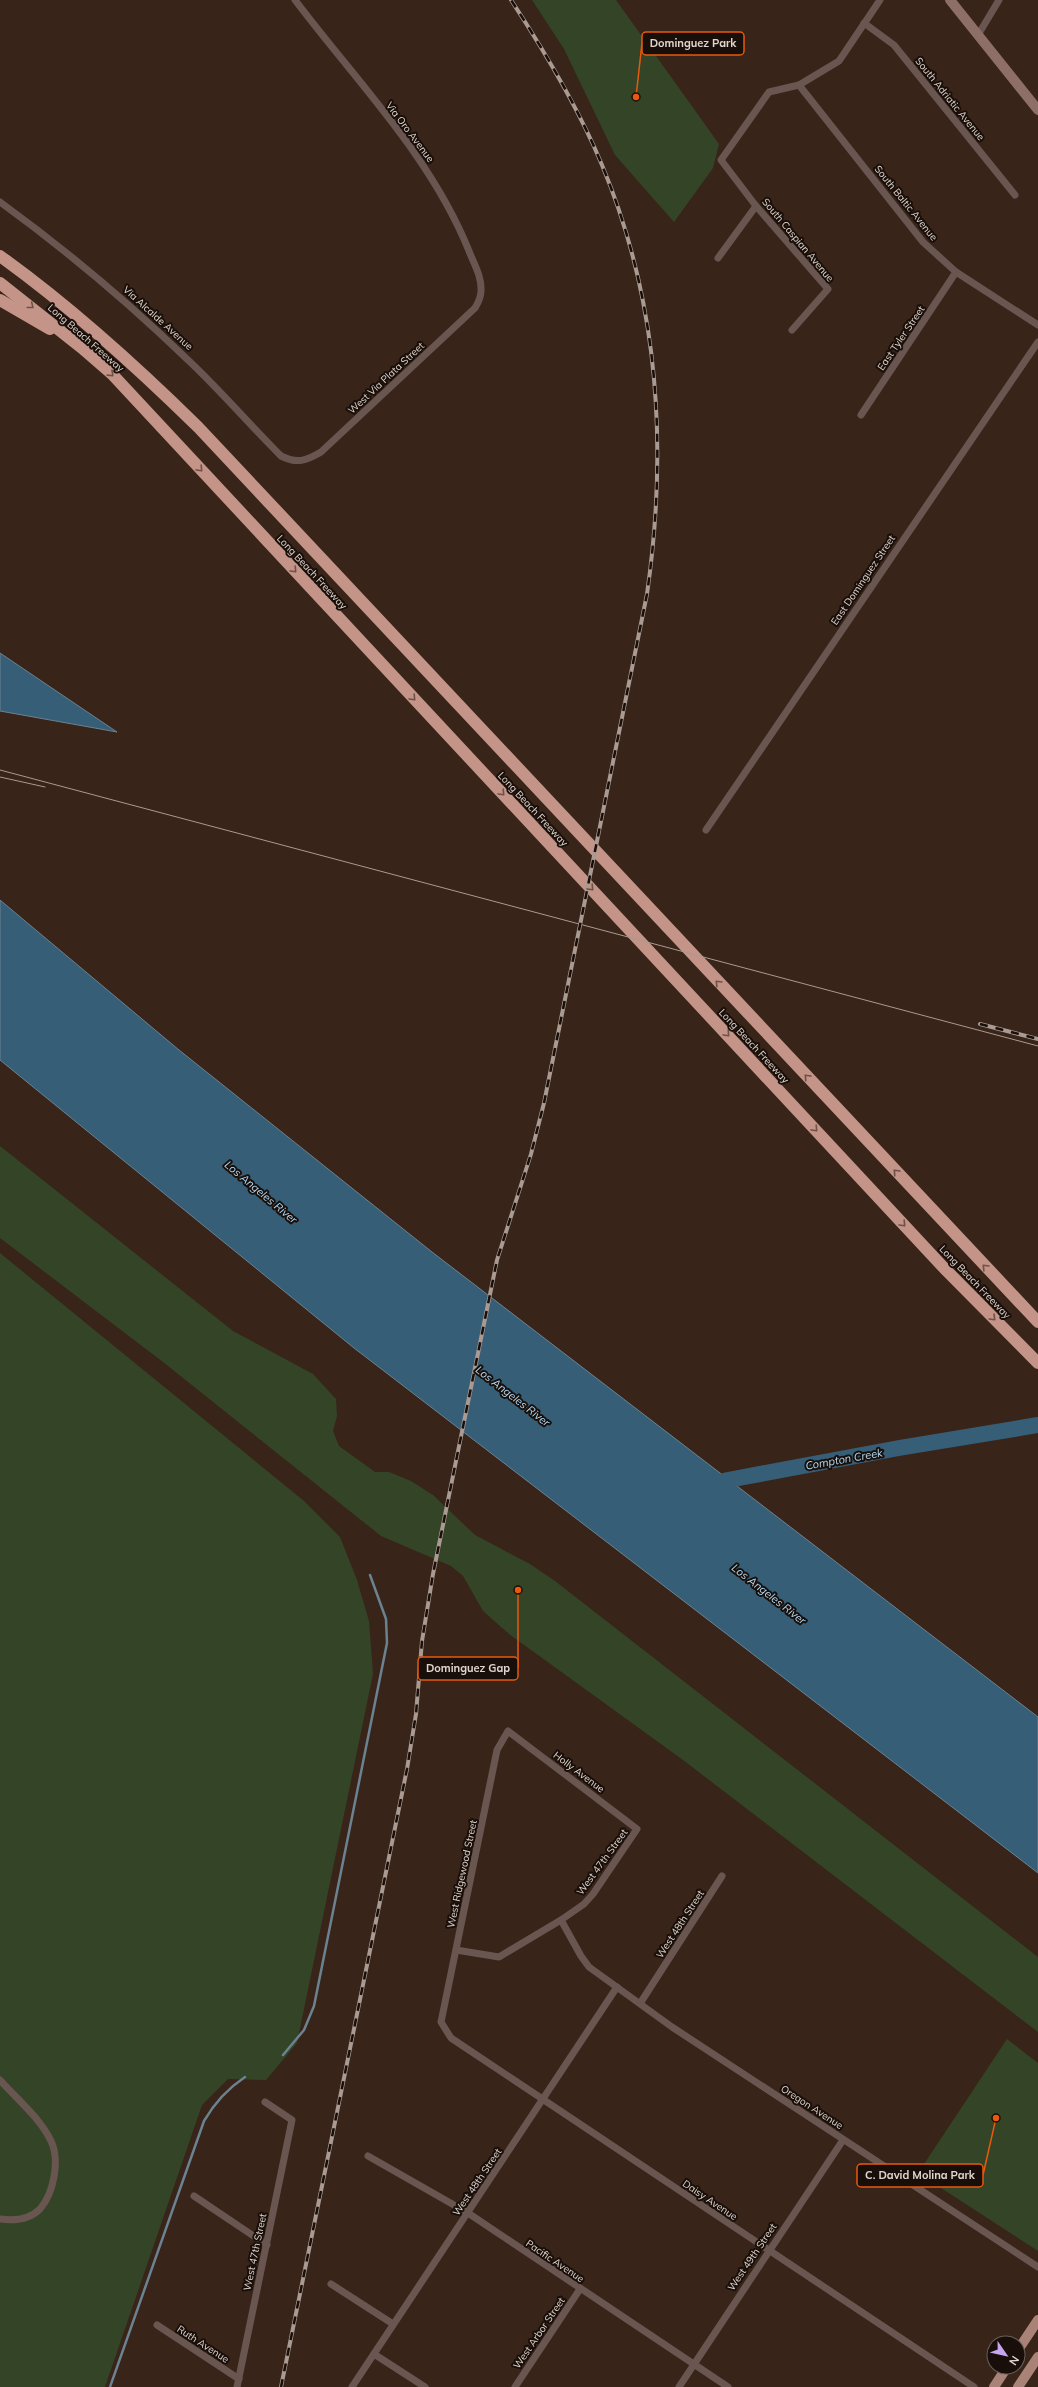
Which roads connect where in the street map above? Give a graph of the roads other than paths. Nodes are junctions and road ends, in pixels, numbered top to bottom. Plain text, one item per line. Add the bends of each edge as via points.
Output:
1 (295, 0) edge
2 (880, 0) edge
3 (950, 0) edge
4 (999, 0) edge
5 (864, 23) junction
6 (978, 35) junction
7 (799, 85) junction
8 (1038, 110) edge
9 (1015, 195) dead end
10 (0, 202) edge
11 (756, 206) junction
12 (0, 256) edge
13 (718, 258) dead end
14 (956, 272) junction
15 (0, 282) edge
16 (481, 291) joint
17 (0, 300) edge
18 (1038, 325) edge
19 (792, 330) dead end
20 (1038, 342) edge
21 (82, 348) junction
22 (861, 415) dead end
23 (291, 461) joint
24 (706, 830) dead end
25 (1038, 1322) edge
26 (1037, 1362) edge
27 (508, 1731) joint
28 (637, 1829) joint
29 (722, 1876) dead end
30 (561, 1920) junction
31 (456, 1950) junction
32 (617, 1987) junction
33 (641, 2002) junction
34 (441, 2022) joint
35 (0, 2080) edge
36 (543, 2100) junction
37 (265, 2102) dead end
38 (843, 2140) junction
39 (368, 2156) dead end
40 (194, 2196) dead end
41 (468, 2213) junction
42 (0, 2219) edge
43 (267, 2245) junction
44 (768, 2251) junction
45 (1038, 2267) edge
46 (331, 2284) dead end
47 (580, 2289) junction
48 (1038, 2320) edge
49 (392, 2324) junction
50 (156, 2325) dead end
51 (1026, 2338) edge
52 (374, 2354) junction
53 (1038, 2357) edge
54 (694, 2364) junction
55 (1002, 2375) edge
56 (239, 2379) junction
57 (237, 2387) edge
58 (352, 2387) edge
59 (424, 2387) edge
60 (515, 2387) edge
61 (679, 2387) edge
62 (728, 2387) edge
63 (974, 2387) edge
64 (994, 2387) edge
65 (1018, 2387) edge

1 - 16 street, Via Oro Avenue via 443,194 470,254 479,277
2 - 5 street
3 - 6 main road
4 - 6 street
5 - 7 street via 839,61
5 - 9 street, South Adriatic Avenue via 894,45
6 - 8 main road
7 - 11 street, South Caspian Avenue via 769,92 721,160
7 - 14 street, South Baltic Avenue via 923,242
10 - 23 street, Via Alcalde Avenue via 131,306 188,360 281,456
11 - 13 street
11 - 19 street, South Caspian Avenue via 828,289
25 -> 12 highway, Long Beach Freeway via 198,427 110,343 64,304
14 - 18 street, South Baltic Avenue
14 - 22 street, East Tyler Street
15 -> 21 highway, Long Beach Freeway
16 - 23 street, West Via Plata Street via 475,308 321,452 309,459
17 - 21 highway
20 - 24 street, East Dominguez Street
21 -> 26 highway, Long Beach Freeway via 112,374 944,1268
27 - 28 street, Holly Avenue
27 - 31 street, West Ridgewood Street via 497,1750
28 - 30 street, West 47th Street via 593,1894 584,1904
29 - 33 street, West 48th Street
30 - 31 street, West 47th Street via 499,1957
30 - 32 street, Oregon Avenue via 589,1967
31 - 34 street, West Ridgewood Street
32 - 33 street, Oregon Avenue
32 - 36 street, West 48th Street
33 - 38 street, Oregon Avenue via 672,2027
34 - 36 street, Daisy Avenue via 451,2038
35 - 42 street via 45,2131 55,2157 52,2184 40,2209 19,2220
36 - 41 street, West 48th Street
36 - 44 street, Daisy Avenue
37 - 43 street, West 47th Street via 292,2120
38 - 44 street, West 49th Street
38 - 45 street, Oregon Avenue
39 - 41 street, Pacific Avenue
40 - 43 street
41 - 47 street, Pacific Avenue
41 - 49 street, West 48th Street
43 - 56 street, West 47th Street
44 - 54 street, West 49th Street
44 - 63 street, Daisy Avenue
46 - 49 street
47 - 54 street, Pacific Avenue
47 - 60 street, West Arbor Street
48 - 51 main road
49 - 52 street, West 48th Street
50 - 56 street, Ruth Avenue
52 - 58 street, West 48th Street
52 - 59 street
53 - 65 main road
54 - 61 street, West 49th Street
54 - 62 street, Pacific Avenue
55 - 64 main road
56 - 57 street, West 47th Street

